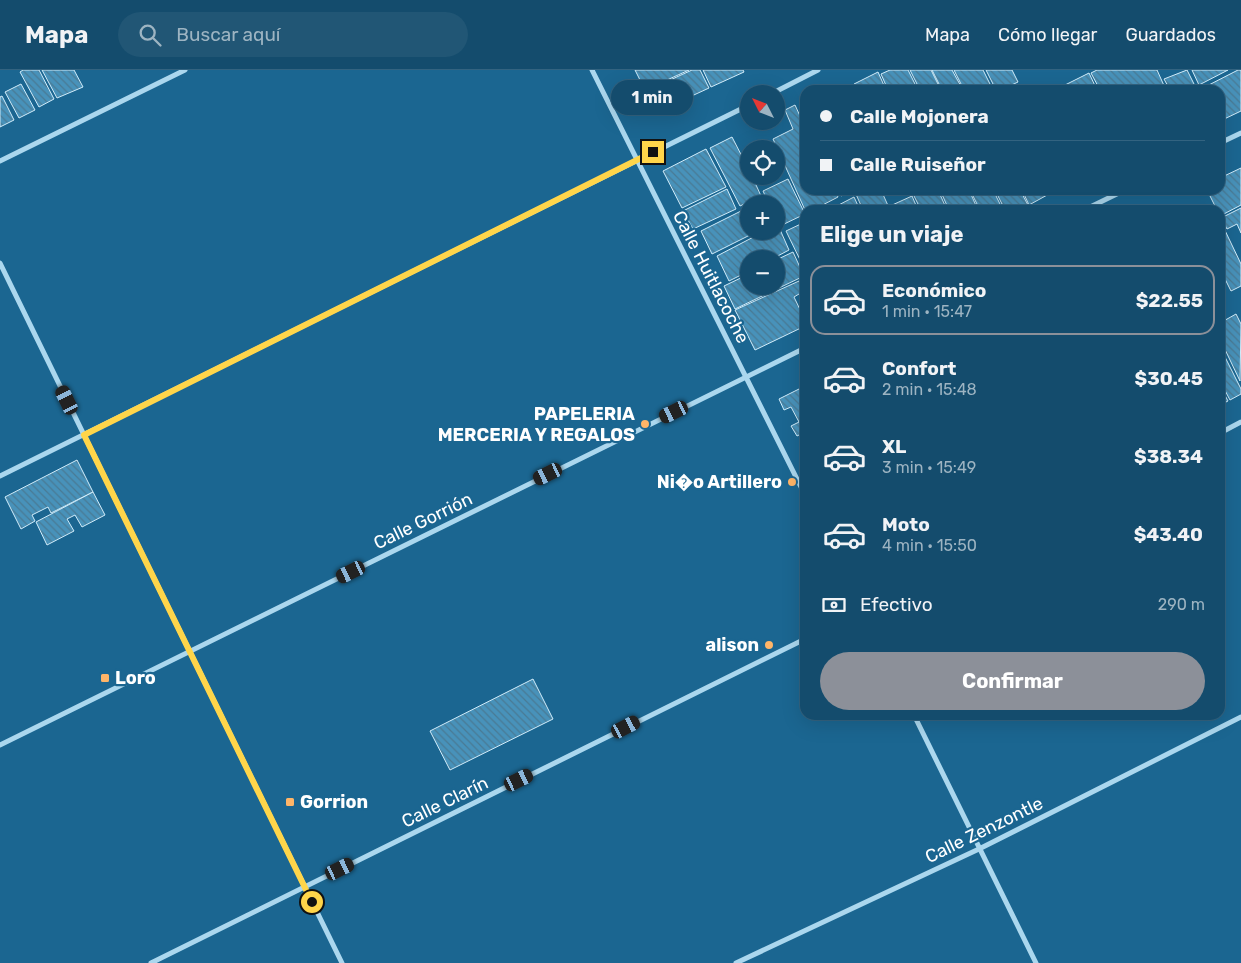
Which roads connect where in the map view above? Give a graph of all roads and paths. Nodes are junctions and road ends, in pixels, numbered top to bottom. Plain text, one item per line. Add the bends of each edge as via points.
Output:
1 (185, 70) edge
2 (592, 70) edge
3 (818, 70) edge
4 (785, 87) edge
5 (740, 109) edge
6 (1241, 133) edge
7 (1225, 141) edge
8 (637, 160) junction
9 (0, 161) edge
10 (1115, 195) edge
11 (1094, 205) edge
12 (0, 263) edge
13 (800, 350) edge
14 (746, 377) junction
15 (1241, 422) edge
16 (1225, 430) edge
17 (84, 435) junction
18 (0, 476) edge
19 (800, 485) edge
20 (800, 640) edge
21 (190, 652) junction
22 (1241, 717) edge
23 (916, 720) edge
24 (0, 745) edge
25 (979, 849) junction
26 (305, 887) junction
27 (151, 963) edge
28 (342, 963) edge
29 (736, 963) edge
30 (1036, 963) edge

1 - 9 street
2 - 8 street, Calle Huitlacoche
3 - 4 street
5 - 8 street
6 - 7 street
8 - 14 street, Calle Huitlacoche
8 - 17 street
10 - 11 street
12 - 17 street
13 - 14 street, Calle Gorrión
14 - 19 street, Calle Huitlacoche
14 - 21 street, Calle Gorrión
15 - 16 street
17 - 18 street
17 - 21 street
20 - 26 street, Calle Clarín
21 - 24 street, Calle Gorrión
21 - 26 street
22 - 25 street, Calle Zenzontle
23 - 25 street
25 - 29 street, Calle Zenzontle
25 - 30 street
26 - 27 street, Calle Clarín
26 - 28 street

